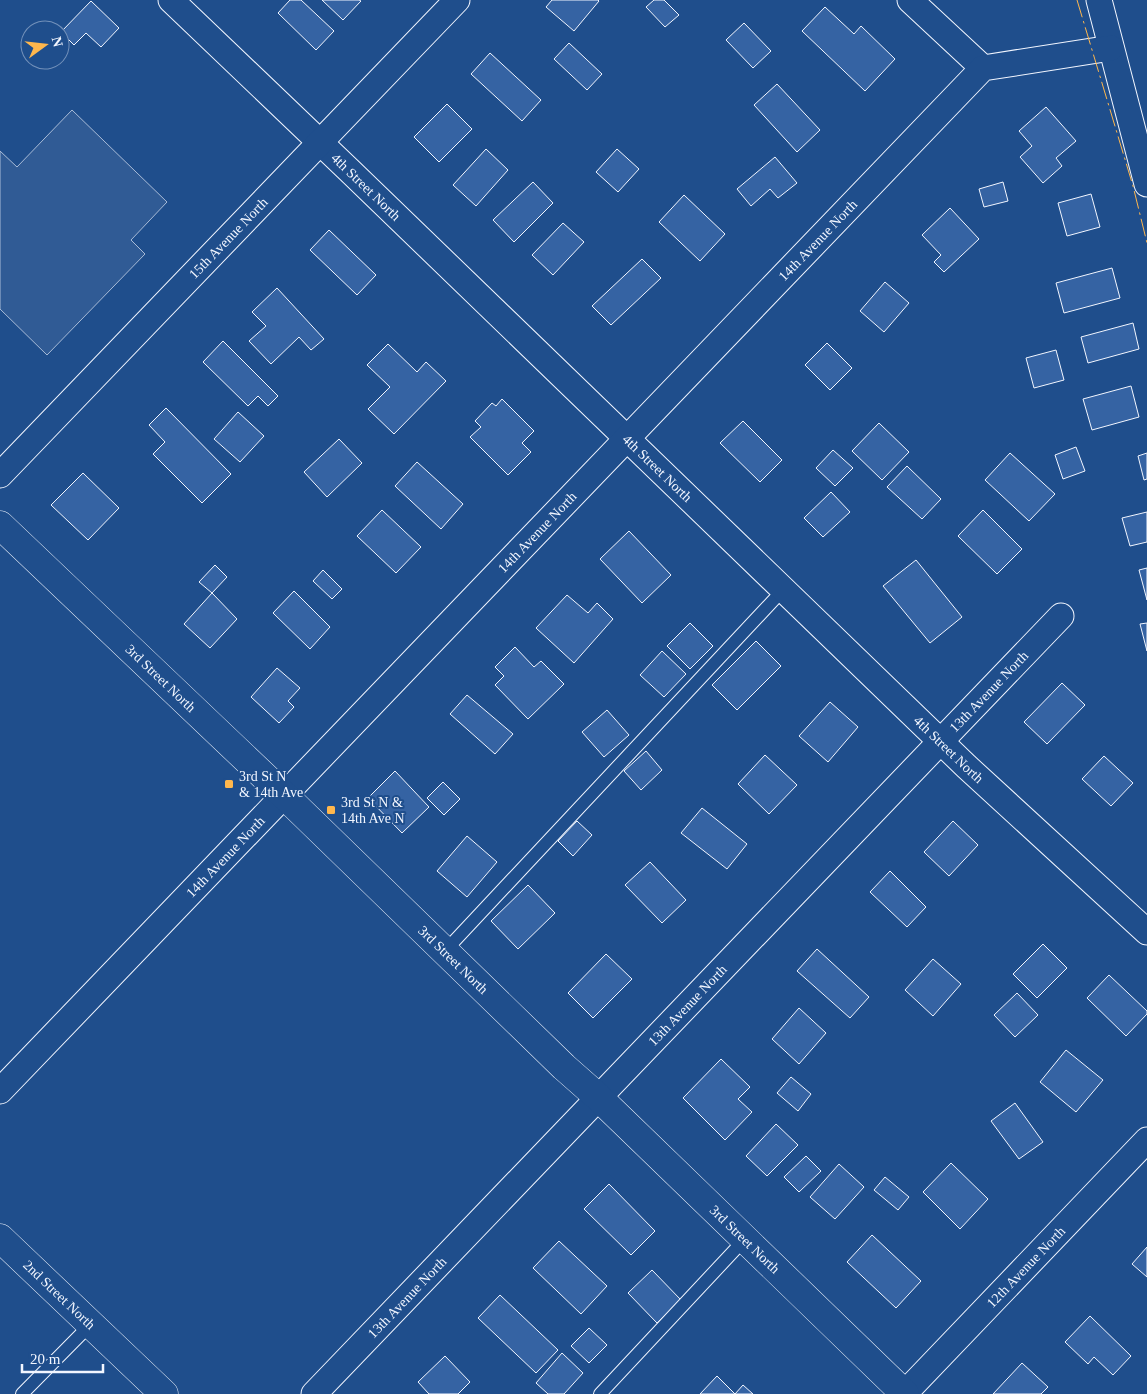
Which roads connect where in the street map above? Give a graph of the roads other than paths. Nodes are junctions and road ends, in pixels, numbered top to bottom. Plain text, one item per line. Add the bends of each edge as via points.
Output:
1 (171, 0) edge
2 (456, 0) edge
3 (910, 0) edge
4 (1098, 0) edge
5 (1111, 48) junction
6 (983, 68) junction
7 (320, 142) junction
8 (1147, 184) edge
9 (626, 439) junction
10 (0, 475) edge
11 (0, 525) edge
12 (783, 590) junction
13 (1061, 616) dead end
14 (940, 742) junction
15 (285, 796) junction
16 (1147, 932) edge
17 (445, 951) junction
18 (0, 1091) edge
19 (598, 1097) junction
20 (1147, 1140) edge
21 (0, 1238) edge
22 (745, 1239) junction
23 (90, 1324) junction
24 (22, 1394) edge
25 (164, 1394) edge
26 (314, 1394) edge
27 (600, 1394) edge
28 (905, 1394) edge

1 - 7 street, 4th Street North
2 - 7 street, 15th Avenue North
3 - 6 street
4 - 5 street
5 - 6 street
5 - 8 street
6 - 9 street, 14th Avenue North
7 - 9 street, 4th Street North
7 - 10 street, 15th Avenue North
9 - 12 street, 4th Street North
9 - 15 street, 14th Avenue North
11 - 15 street, 3rd Street North
12 - 14 street, 4th Street North
12 - 17 lane
13 - 14 street, 13th Avenue North
14 - 16 street, 4th Street North
14 - 19 street, 13th Avenue North
15 - 17 street, 3rd Street North
15 - 18 street, 14th Avenue North
17 - 19 street, 3rd Street North
19 - 22 street, 3rd Street North
19 - 26 street, 13th Avenue North
20 - 28 street, 12th Avenue North
21 - 23 street, 2nd Street North
22 - 27 lane
22 - 28 street, 3rd Street North
23 - 24 lane
23 - 25 street, 2nd Street North

